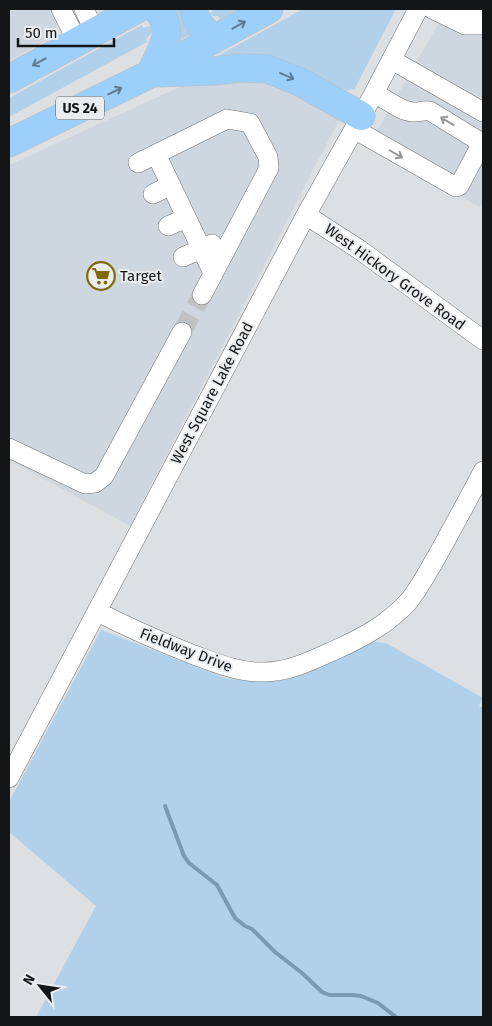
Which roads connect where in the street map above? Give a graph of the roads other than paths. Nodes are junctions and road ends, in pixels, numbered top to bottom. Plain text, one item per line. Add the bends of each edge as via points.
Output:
1 (61, 9) edge
2 (137, 9) edge
3 (156, 9) edge
4 (194, 9) edge
5 (269, 9) edge
6 (418, 9) edge
7 (432, 9) edge
8 (478, 14) edge
9 (85, 27) edge
10 (213, 39) junction
11 (392, 60) junction
12 (150, 74) junction
13 (9, 79) edge
14 (374, 93) junction
15 (483, 112) edge
16 (358, 122) junction
17 (9, 143) edge
18 (156, 154) junction
19 (138, 163) dead end
20 (171, 186) junction
21 (153, 194) dead end
22 (306, 215) junction
23 (186, 218) junction
24 (168, 226) dead end
25 (234, 234) junction
26 (201, 249) junction
27 (183, 258) dead end
28 (213, 273) junction
29 (202, 295) tunnel mouth
30 (182, 332) tunnel mouth
31 (483, 340) edge
32 (9, 448) edge
33 (483, 471) edge
34 (98, 612) junction
35 (9, 778) edge

1 - 9 street
2 - 9 highway
3 - 12 highway via 164,17 167,31
4 - 10 highway via 199,24
10 -> 5 highway, US 24
6 - 11 street, West Square Lake Road
7 - 8 street via 465,25
9 -> 13 highway
10 - 12 highway, US 24
11 - 14 street, West Square Lake Road
11 - 15 street
12 -> 16 highway via 267,69 300,82
17 -> 12 highway, US 24
14 - 16 street, West Square Lake Road
16 -> 14 street via 406,160 459,186 482,143 430,111 406,111
16 - 22 street, West Square Lake Road
18 - 19 street
18 - 20 street
18 - 25 street via 227,119 250,123 268,157 269,168
20 - 21 street
20 - 23 street
22 - 31 street, West Hickory Grove Road via 360,250
22 - 34 street, West Square Lake Road
23 - 24 street
23 - 26 street
25 - 26 street
25 - 28 street
26 - 27 street
26 - 28 street
28 - 29 street
30 - 32 street via 104,476 96,483 85,484
33 - 34 street, Fieldway Drive via 409,602 395,616 364,636 301,665 265,672 233,668 175,648
34 - 35 street, West Square Lake Road

